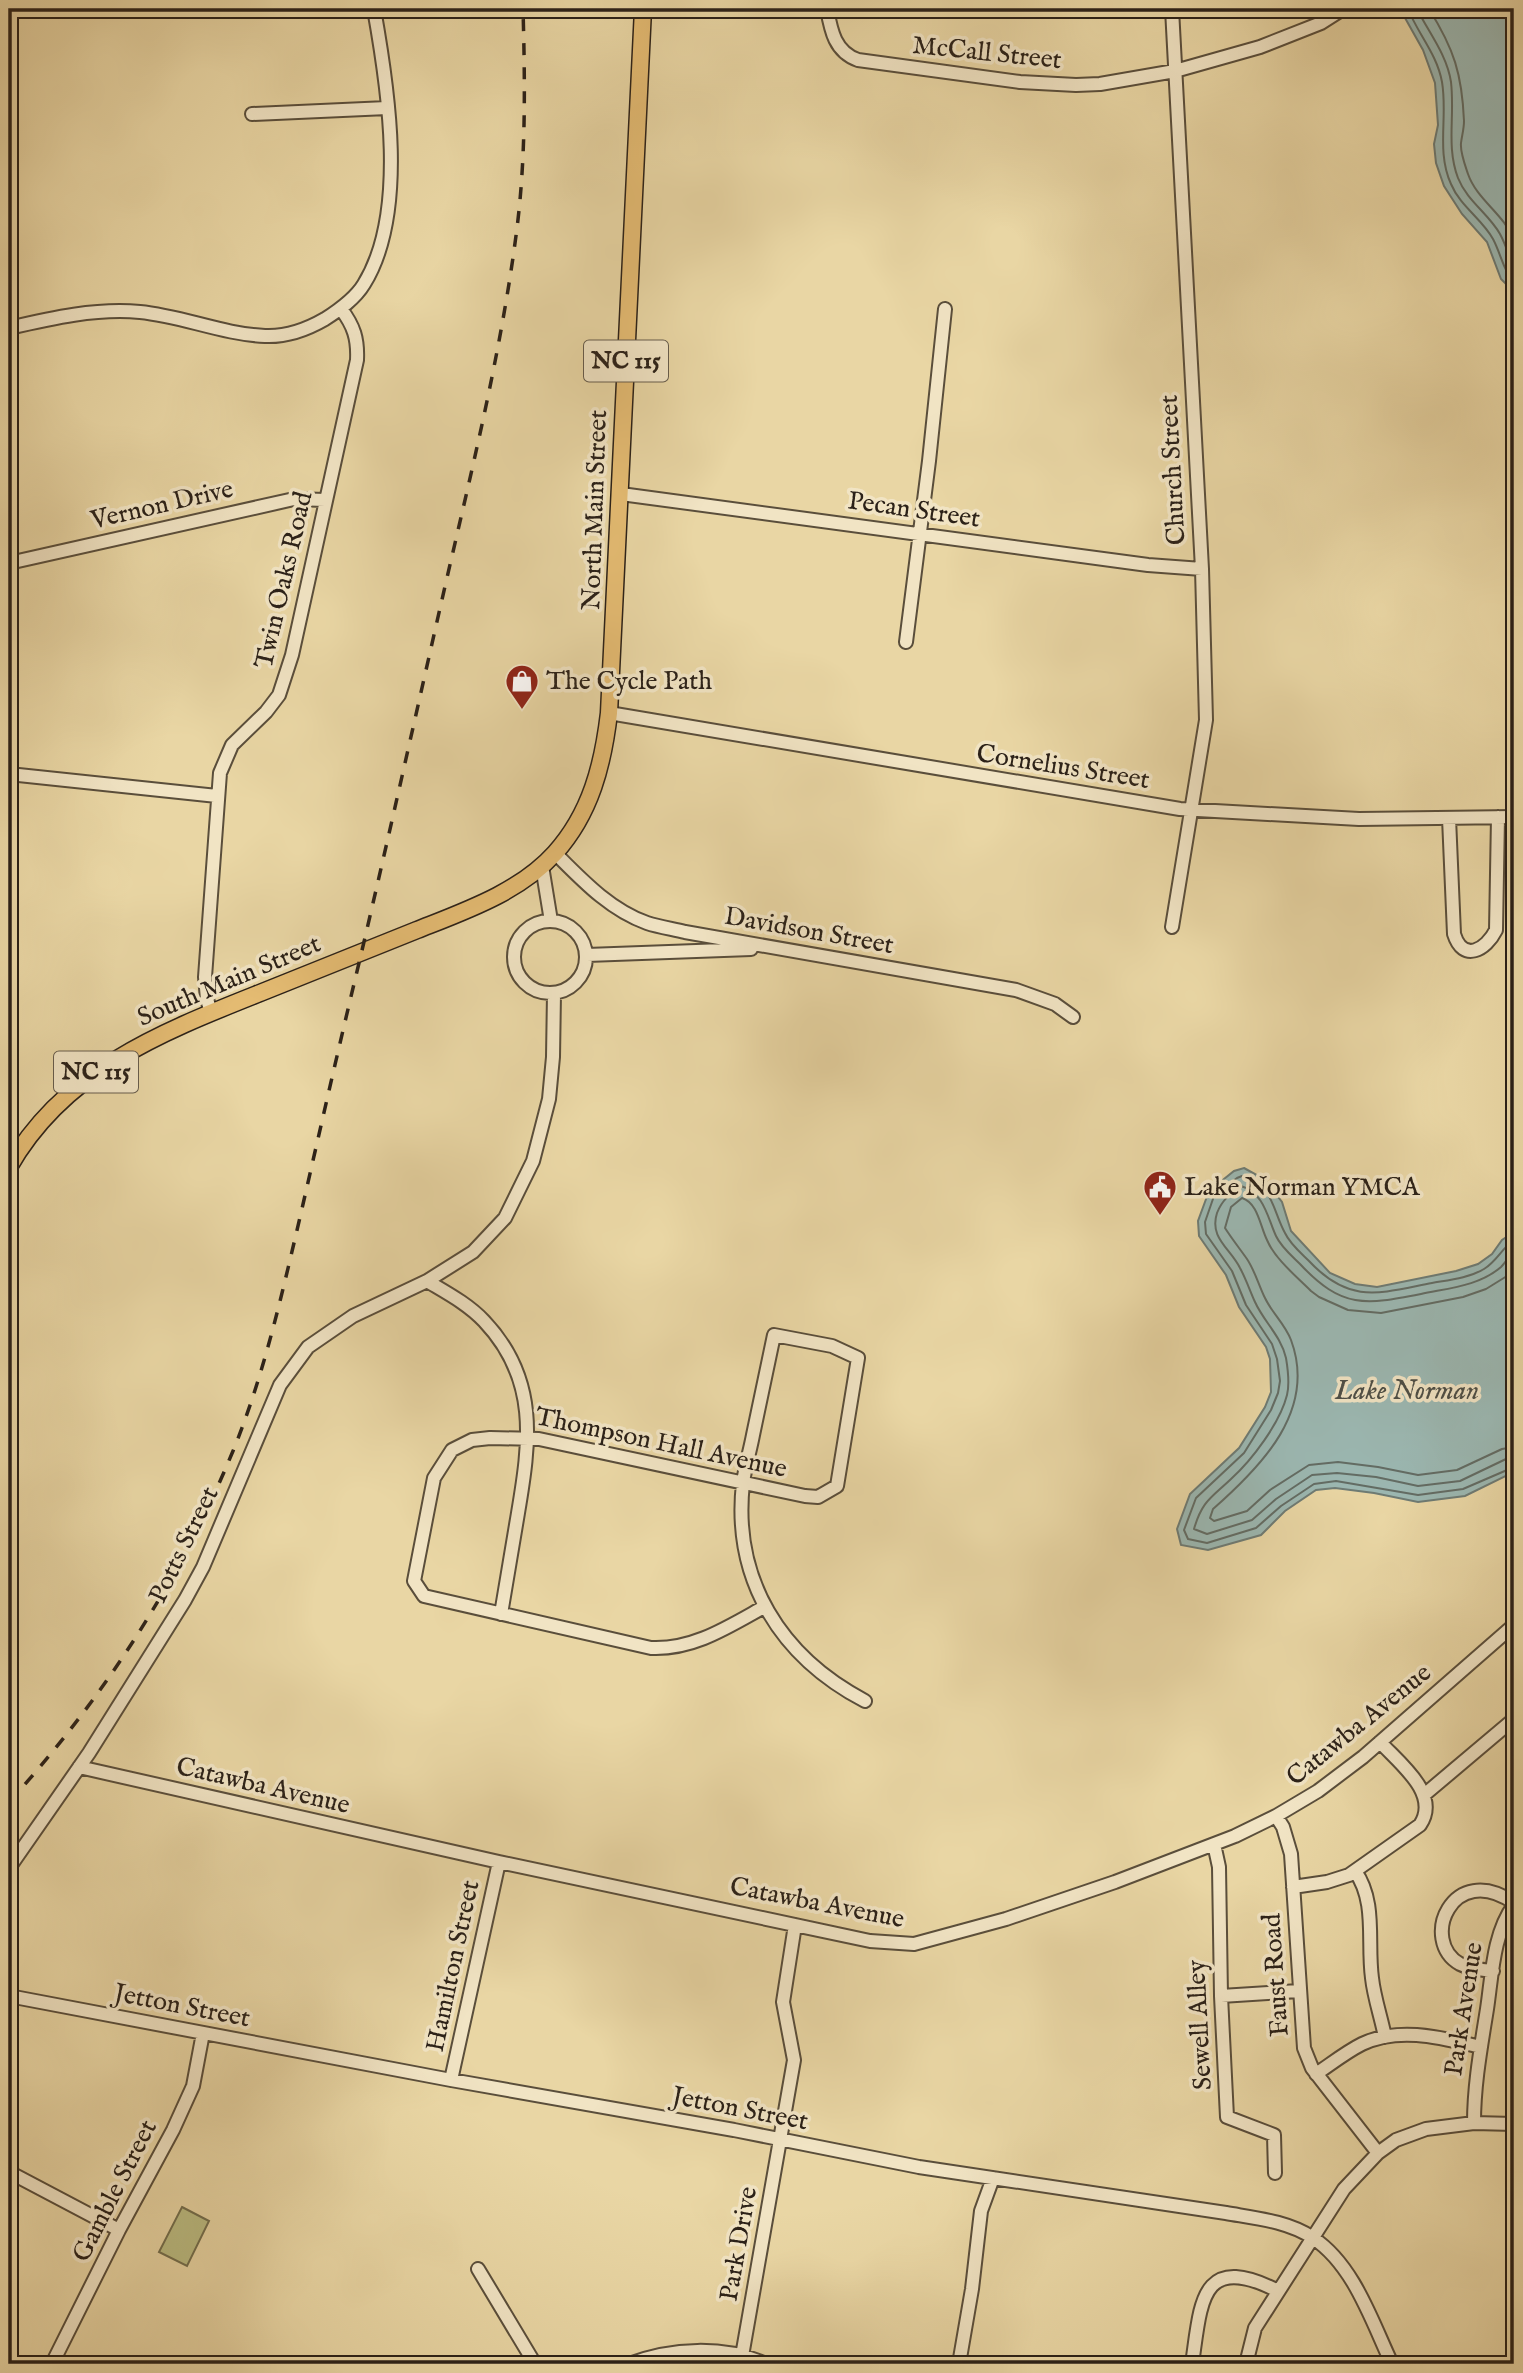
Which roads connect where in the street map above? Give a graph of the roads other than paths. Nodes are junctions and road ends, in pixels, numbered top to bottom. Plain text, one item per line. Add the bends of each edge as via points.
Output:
1 (374, 9) edge
2 (643, 9) edge
3 (827, 9) edge
4 (1172, 9) edge
5 (1343, 9) edge
6 (1175, 71) junction
7 (387, 108) junction
8 (252, 114) dead end
9 (341, 309) junction
10 (945, 309) dead end
11 (9, 328) edge
12 (621, 494) junction
13 (326, 500) junction
14 (920, 534) junction
15 (9, 563) edge
16 (1202, 569) junction
17 (906, 642) dead end
18 (610, 712) junction
19 (9, 774) edge
20 (217, 796) junction
21 (1192, 809) junction
22 (1498, 817) junction
23 (1514, 817) edge
24 (1449, 818) junction
25 (555, 853) junction
26 (542, 866) junction
27 (551, 921) junction
28 (427, 926) joint
29 (1172, 927) dead end
30 (776, 948) junction
31 (587, 955) junction
32 (554, 994) junction
33 (211, 1013) junction
34 (1073, 1017) dead end
35 (9, 1167) edge
36 (427, 1281) junction
37 (529, 1437) junction
38 (743, 1483) junction
39 (764, 1607) junction
40 (501, 1614) junction
41 (1514, 1625) edge
42 (866, 1701) dead end
43 (1514, 1719) edge
44 (1380, 1742) junction
45 (79, 1767) junction
46 (1424, 1795) junction
47 (1276, 1816) junction
48 (1214, 1844) junction
49 (499, 1862) junction
50 (9, 1868) edge
51 (1355, 1871) junction
52 (1293, 1887) junction
53 (1514, 1904) edge
54 (795, 1925) junction
55 (1493, 1971) junction
56 (1299, 1991) junction
57 (9, 1996) edge
58 (1221, 1996) junction
59 (203, 2032) junction
60 (1385, 2037) junction
61 (1481, 2046) junction
62 (1316, 2074) junction
63 (451, 2080) junction
64 (1474, 2123) junction
65 (1514, 2124) edge
66 (782, 2140) junction
67 (1378, 2152) junction
68 (9, 2172) edge
69 (1275, 2173) dead end
70 (993, 2178) junction
71 (119, 2230) junction
72 (1313, 2238) junction
73 (478, 2269) dead end
74 (1278, 2291) junction
75 (742, 2356) junction
76 (52, 2364) edge
77 (535, 2364) edge
78 (629, 2364) edge
79 (766, 2364) edge
80 (959, 2364) edge
81 (1192, 2364) edge
82 (1246, 2364) edge
83 (1392, 2364) edge

1 - 7 street
2 - 12 main road, North Main Street / NC 115
3 - 6 street, McCall Street via 836,44 858,60 1063,85 1100,84
4 - 6 street, Church Street
5 - 6 street, McCall Street via 1287,38
6 - 16 street, Church Street
7 - 8 street
7 - 9 street via 390,176 385,229 379,255 363,286
9 - 11 street via 286,335 242,333 139,312 83,313
9 - 13 street, Twin Oaks Road via 354,329 357,360
10 - 14 street
12 - 14 street, Pecan Street
12 - 18 main road, North Main Street / NC 115
13 - 15 street, Vernon Drive via 294,499
13 - 20 street, Twin Oaks Road via 283,686 274,702 232,745 220,773
14 - 16 street, Pecan Street
14 - 17 street
16 - 21 street, Church Street via 1206,720
18 - 21 street, Cornelius Street
18 - 25 main road, North Main Street / NC 115 via 597,780 579,820
19 - 20 street
20 - 33 street, Twin Oaks Road via 205,977
21 - 24 street, Cornelius Street via 1359,819
21 - 29 street, Church Street
22 - 23 street, Cornelius Street
22 - 24 street, Cornelius Street
22 - 24 street via 1496,930 1490,942 1469,951 1454,934
25 - 26 main road, North Main Street / NC 115
25 - 30 street, Davidson Street via 605,900 649,924
26 - 27 street
26 - 28 main road, North Main Street / NC 115 via 506,891
27 - 31 street via 572,928
27 - 32 street via 536,923 524,932 514,959 526,985
28 - 33 main road, South Main Street / NC 115
30 - 31 street
30 - 34 street, Davidson Street via 1016,990 1055,1004
31 - 32 street via 578,981
32 - 36 street, Potts Street via 549,1099 533,1161 505,1218 472,1252
33 - 35 main road, South Main Street / NC 115 via 139,1045 92,1075 52,1111
36 - 37 street via 467,1306 503,1346 522,1390
36 - 45 street, Potts Street via 353,1316 308,1347 280,1385 203,1567
37 - 38 street, Thompson Hall Avenue
37 - 40 street
37 - 40 street, Thompson Hall Avenue via 472,1440 452,1451 434,1478 414,1581 424,1596
38 - 38 street, Thompson Hall Avenue via 818,1497 836,1486 858,1358 832,1346 774,1335
38 - 39 street via 743,1542
39 - 40 street, Thompson Hall Avenue via 700,1640 662,1649
39 - 42 street via 805,1660
41 - 44 street, Catawba Avenue
43 - 46 street
44 - 46 street
44 - 47 street, Catawba Avenue via 1318,1791
45 - 49 street, Catawba Avenue
45 - 50 street, Potts Street
46 - 51 street via 1427,1807 1420,1825
47 - 48 street, Catawba Avenue
47 - 52 street, Faust Road via 1289,1843
48 - 54 street, Catawba Avenue via 1006,1919 914,1944 870,1941
48 - 58 street, Sewell Alley via 1219,1867
49 - 54 street, Catawba Avenue
49 - 63 street, Hamilton Street
51 - 52 street via 1327,1882
51 - 60 street via 1368,1901 1371,1975
52 - 56 street, Faust Road
53 - 55 street, Park Avenue via 1500,1931
53 - 55 street via 1484,1889 1455,1899 1444,1915 1443,1936 1453,1959
54 - 66 street, Park Drive via 783,1992 794,2060
55 - 61 street, Park Avenue
56 - 58 street
56 - 62 street, Faust Road via 1304,2048
57 - 59 street, Jetton Street
58 - 69 street, Sewell Alley via 1227,2117 1274,2135
59 - 63 street, Jetton Street
59 - 71 street, Gamble Street via 193,2086
60 - 61 street via 1407,2034
60 - 62 street via 1362,2045
61 - 64 street, Park Avenue
62 - 67 street, Faust Road
63 - 66 street, Jetton Street
64 - 65 street
64 - 67 street via 1419,2131
66 - 70 street, Jetton Street
66 - 75 street, Park Drive
67 - 72 street via 1343,2189
68 - 71 street
70 - 72 street, Jetton Street via 1258,2218
70 - 80 street via 981,2211
71 - 76 street, Gamble Street
72 - 74 street
72 - 83 street, Jetton Street via 1346,2272
73 - 77 street
74 - 81 street via 1236,2276 1214,2281 1204,2295
74 - 82 street via 1255,2328
75 - 78 street via 679,2352
75 - 79 street

